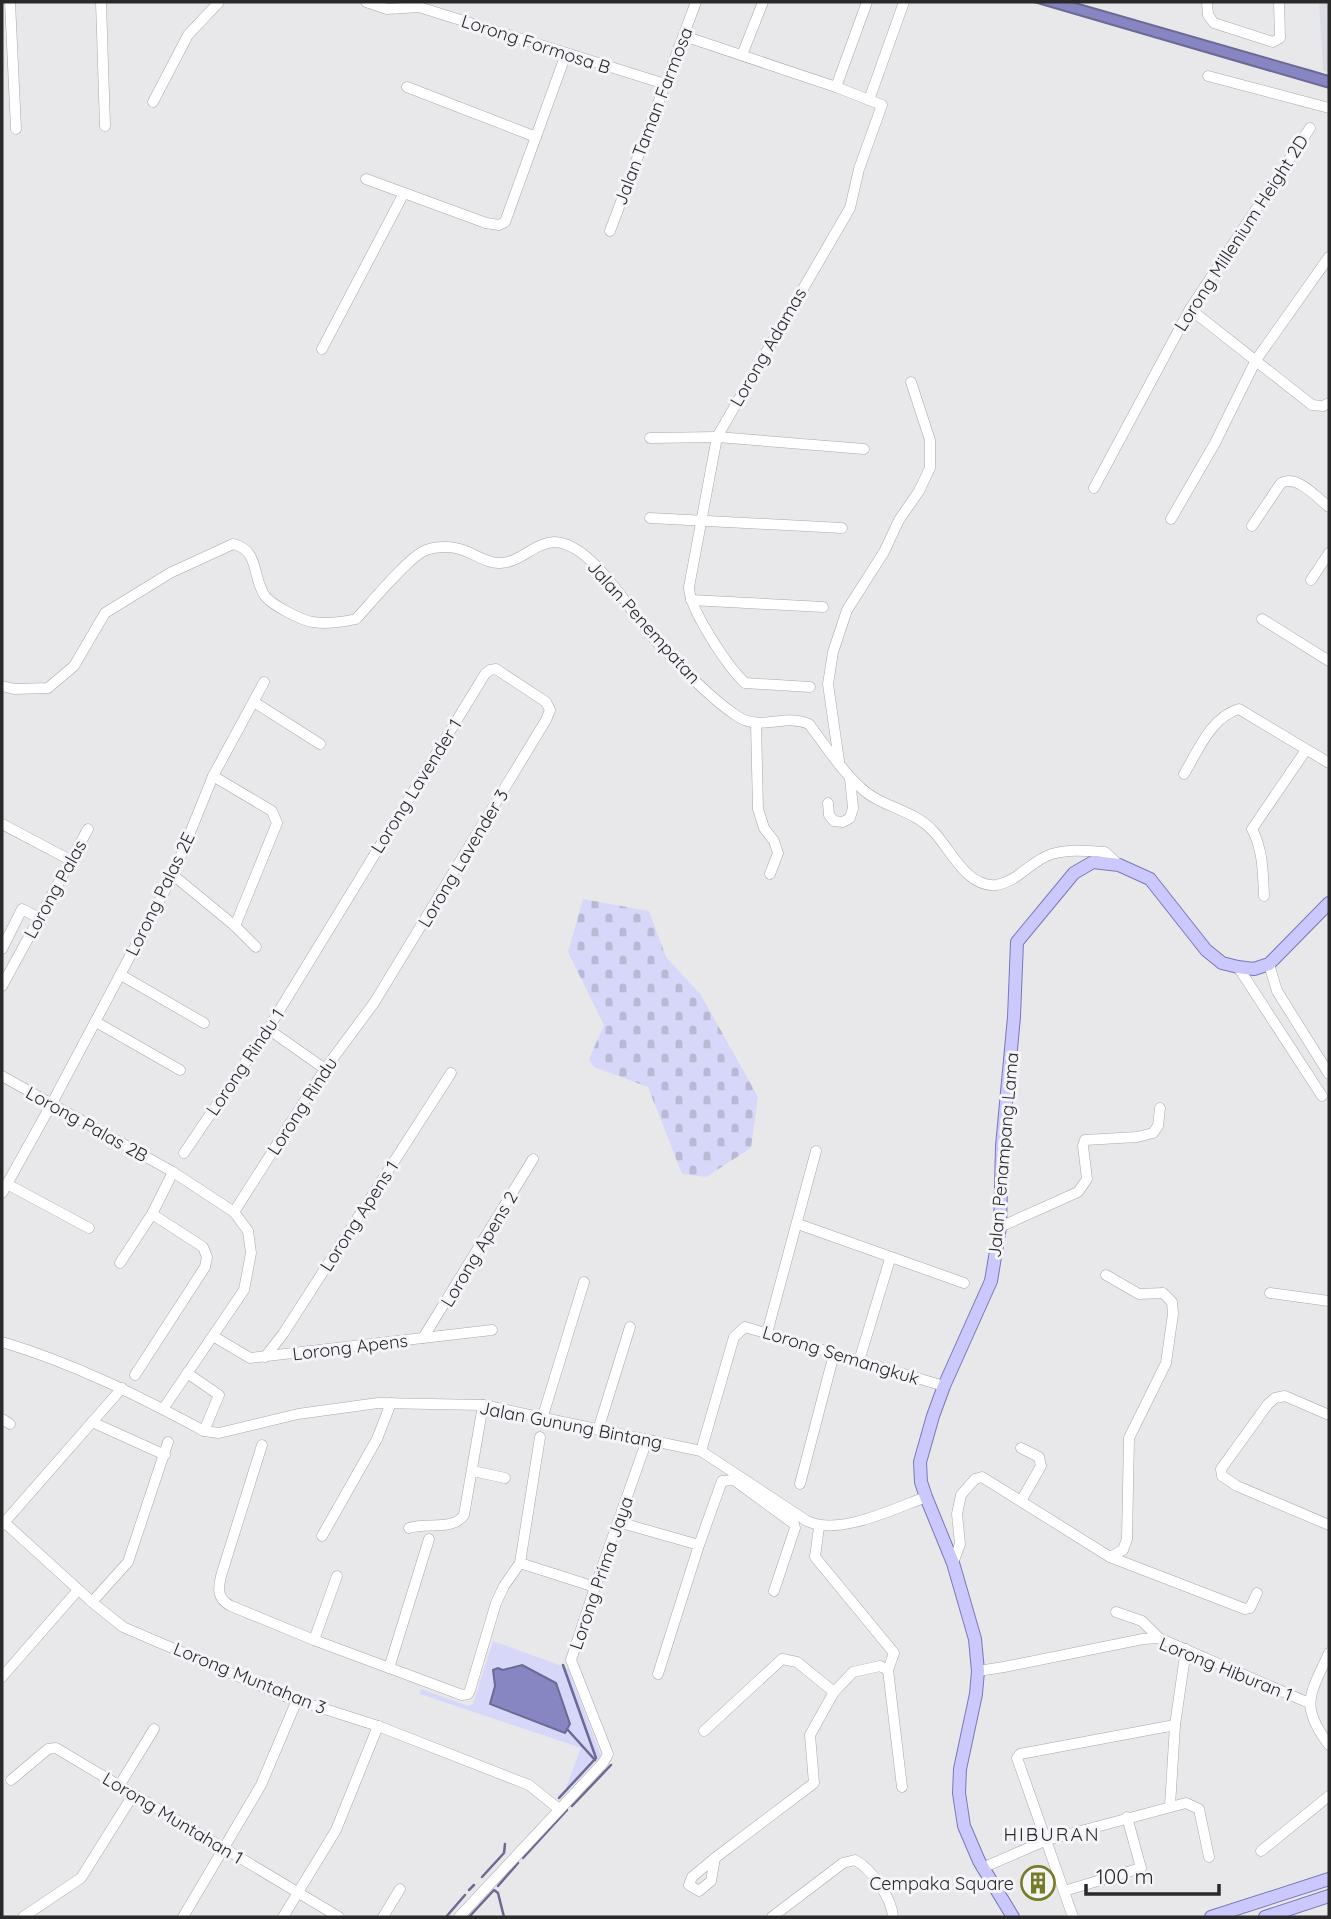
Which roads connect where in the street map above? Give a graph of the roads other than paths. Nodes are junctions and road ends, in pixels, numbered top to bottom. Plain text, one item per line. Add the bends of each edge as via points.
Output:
1 (10, 2) edge
2 (101, 2) edge
3 (219, 2) edge
4 (366, 2) edge
5 (696, 2) edge
6 (763, 2) edge
7 (867, 2) edge
8 (904, 2) edge
9 (1206, 2) edge
10 (1279, 2) edge
11 (684, 36) junction
12 (566, 54) junction
13 (742, 55) junction
14 (1208, 76) dead end
15 (665, 84) junction
16 (407, 87) dead end
17 (836, 87) junction
18 (869, 100) junction
19 (153, 102) dead end
20 (1329, 108) edge
21 (105, 126) dead end
22 (1310, 128) dead end
23 (16, 129) dead end
24 (536, 137) junction
25 (366, 179) dead end
26 (404, 193) junction
27 (610, 231) dead end
28 (1329, 257) edge
29 (1190, 309) junction
30 (322, 349) dead end
31 (1256, 360) junction
32 (911, 382) dead end
33 (1329, 403) edge
34 (717, 437) junction
35 (650, 438) dead end
36 (864, 449) dead end
37 (1094, 488) dead end
38 (1329, 507) edge
39 (650, 518) dead end
40 (703, 519) junction
41 (1171, 519) dead end
42 (1252, 526) dead end
43 (842, 528) dead end
44 (1329, 553) edge
45 (1311, 580) dead end
46 (691, 600) junction
47 (823, 607) dead end
48 (1262, 619) dead end
49 (1329, 661) edge
50 (264, 682) dead end
51 (2, 686) edge
52 (810, 687) dead end
53 (254, 702) junction
54 (550, 710) joint
55 (756, 724) junction
56 (320, 744) dead end
57 (1306, 750) junction
58 (839, 763) junction
59 (1329, 763) edge
60 (1184, 774) dead end
61 (213, 776) junction
62 (850, 777) junction
63 (828, 803) dead end
64 (2, 824) edge
65 (88, 829) dead end
66 (72, 861) junction
67 (1119, 865) junction
68 (173, 874) junction
69 (770, 874) dead end
70 (1264, 896) dead end
71 (1329, 902) edge
72 (39, 918) junction
73 (235, 926) junction
74 (256, 947) dead end
75 (2, 950) edge
76 (16, 959) junction
77 (1269, 964) junction
78 (1238, 967) junction
79 (306, 969) joint
80 (121, 975) junction
81 (2, 986) edge
82 (374, 1003) joint
83 (96, 1022) junction
84 (204, 1024) dead end
85 (268, 1029) junction
86 (325, 1069) junction
87 (180, 1070) dead end
88 (451, 1073) dead end
89 (1329, 1074) edge
90 (2, 1076) edge
91 (1322, 1096) dead end
92 (51, 1105) junction
93 (1160, 1108) dead end
94 (816, 1151) dead end
95 (184, 1153) dead end
96 (533, 1159) dead end
97 (173, 1172) junction
98 (4, 1189) edge
99 (234, 1212) junction
100 (152, 1214) junction
101 (798, 1224) junction
102 (1000, 1227) junction
103 (89, 1228) dead end
104 (890, 1259) junction
105 (120, 1263) dead end
106 (1106, 1275) dead end
107 (584, 1282) dead end
108 (964, 1283) dead end
109 (1270, 1293) dead end
110 (1329, 1301) edge
111 (630, 1327) dead end
112 (492, 1330) dead end
113 (767, 1333) junction
114 (213, 1336) junction
115 (423, 1338) junction
116 (2, 1342) edge
117 (834, 1354) junction
118 (265, 1357) junction
119 (859, 1360) junction
120 (187, 1373) junction
121 (135, 1375) dead end
122 (944, 1386) junction
123 (122, 1388) junction
124 (391, 1403) junction
125 (484, 1405) junction
126 (163, 1409) junction
127 (1329, 1415) edge
128 (542, 1419) junction
129 (92, 1422) junction
130 (598, 1430) junction
131 (204, 1431) junction
132 (540, 1437) dead end
133 (647, 1440) junction
134 (168, 1443) dead end
135 (262, 1446) dead end
136 (1021, 1447) dead end
137 (701, 1451) junction
138 (165, 1455) junction
139 (473, 1471) junction
140 (505, 1478) dead end
141 (800, 1484) dead end
142 (926, 1497) junction
143 (1021, 1501) junction
144 (618, 1522) junction
145 (3, 1523) edge
146 (1329, 1525) edge
147 (819, 1527) junction
148 (409, 1528) dead end
149 (322, 1536) dead end
150 (429, 1539) dead end
151 (699, 1545) junction
152 (1110, 1557) junction
153 (520, 1563) junction
154 (953, 1563) junction
155 (337, 1576) dead end
156 (594, 1587) junction
157 (78, 1590) junction
158 (774, 1591) dead end
159 (1257, 1593) dead end
160 (92, 1602) junction
161 (1116, 1612) dead end
162 (1159, 1639) junction
163 (314, 1640) junction
164 (1186, 1649) junction
165 (1329, 1653) edge
166 (389, 1668) junction
167 (888, 1670) junction
168 (978, 1671) junction
169 (658, 1674) dead end
170 (2, 1677) edge
171 (834, 1692) junction
172 (297, 1700) junction
173 (1309, 1703) junction
174 (1175, 1725) junction
175 (378, 1726) junction
176 (153, 1729) dead end
177 (704, 1731) dead end
178 (1329, 1745) edge
179 (11, 1780) dead end
180 (119, 1786) junction
181 (902, 1787) dead end
182 (133, 1795) junction
183 (1329, 1796) edge
184 (1170, 1807) junction
185 (559, 1809) junction
186 (1127, 1817) junction
187 (1047, 1840) junction
188 (224, 1849) junction
189 (1261, 1851) dead end
190 (1209, 1857) dead end
191 (715, 1858) dead end
192 (982, 1868) junction
193 (1329, 1879) edge
194 (400, 1889) dead end
195 (1064, 1891) junction
196 (1288, 1892) junction
197 (299, 1893) junction
198 (1329, 1896) edge
199 (1302, 1905) junction
200 (1011, 1916) edge
201 (23, 1917) edge
202 (183, 1917) edge
203 (283, 1917) edge
204 (339, 1917) edge
205 (383, 1917) edge
206 (460, 1917) edge
207 (772, 1917) edge
208 (892, 1917) edge
209 (1073, 1917) edge
210 (1211, 1917) edge
211 (1265, 1917) edge

1 - 23 street
2 - 21 street
3 - 19 street via 188,35
4 - 12 street, Lorong Formosa B via 387,9 419,7
5 - 11 street, Jalan Taman Farmosa
6 - 13 street
7 - 17 street
8 - 18 street
9 - 10 street via 1214,23 1273,42 1280,38
11 - 13 street
11 - 15 street, Jalan Taman Farmosa
12 - 15 street, Lorong Formosa B
12 - 24 street
13 - 17 street
14 - 20 street
15 - 27 street, Jalan Taman Farmosa
16 - 24 street
17 - 18 street
18 - 34 street, Lorong Adamas via 882,105 850,208
22 - 29 street, Lorong Millenium Height 2D
24 - 26 street via 505,222 499,225
25 - 26 street
26 - 30 street
28 - 31 street
29 - 31 street
29 - 37 street, Lorong Millenium Height 2D
31 - 33 street via 1312,405
31 - 41 street
32 - 58 street via 930,440 930,468 847,610 833,652 828,684
34 - 35 street
34 - 36 street
34 - 40 street, Lorong Adamas
38 - 42 street via 1294,481 1285,480
39 - 40 street
40 - 43 street
40 - 46 street, Lorong Adamas
44 - 45 street
46 - 47 street
46 - 52 street via 745,683
48 - 49 street
50 - 53 street, Lorong Palas 2E
51 - 55 street, Jalan Penempatan via 48,688 74,666 105,613 170,573 233,544 242,546 253,558 265,596 280,607 312,622 342,622 356,619 424,551 454,547 498,564 554,542 576,550 607,576 653,638 714,698 741,719
53 - 56 street
53 - 61 street, Lorong Palas 2E
54 - 79 street, Lorong Lavender 1 via 546,702 496,669 485,674
54 - 82 street, Lorong Lavender 3
55 - 58 street via 800,720 809,724
55 - 69 street via 758,809 778,853
57 - 59 street
57 - 60 street via 1239,709 1212,728
57 - 70 street via 1252,830 1261,857
58 - 62 street
61 - 68 street, Lorong Palas 2E
61 - 73 street via 272,811 277,823
62 - 63 street via 850,818 834,821
62 - 67 street via 868,795 926,824 971,877 990,885 1018,876 1050,854 1105,852
64 - 66 street
65 - 66 street, Lorong Palas
66 - 72 street, Lorong Palas
67 - 78 main road, Jalan Penampang Lama via 1150,879 1206,950 1222,963
67 - 102 main road, Jalan Penampang Lama via 1093,862 1074,873 1017,942
68 - 73 street
68 - 80 street, Lorong Palas 2E
71 - 77 main road
72 - 75 street via 22,909
72 - 76 street, Lorong Palas
73 - 74 street
75 - 76 street
76 - 81 street, Lorong Palas
77 - 78 main road via 1254,969
77 - 89 street via 1278,991
78 - 91 street
79 - 85 street, Lorong Rindu 1
80 - 83 street, Lorong Palas 2E
80 - 84 street
82 - 86 street, Lorong Rindu
83 - 87 street
83 - 92 street, Lorong Palas 2E
85 - 86 street
85 - 95 street, Lorong Rindu 1
86 - 99 street, Lorong Rindu
88 - 118 street, Lorong Apens 1
90 - 92 street, Lorong Palas 2B
92 - 97 street, Lorong Palas 2B
92 - 98 street, Lorong Palas 2E
93 - 102 street via 1153,1133 1085,1140 1087,1179 1078,1192
94 - 101 street
96 - 115 street, Lorong Apens 2
97 - 99 street, Lorong Palas 2B
97 - 100 street
98 - 103 street
99 - 114 street via 248,1231 251,1253 244,1290
100 - 105 street
100 - 121 street via 203,1247 207,1256 205,1267
101 - 104 street
101 - 113 street
102 - 122 main road, Jalan Penampang Lama via 991,1281
104 - 108 street
104 - 119 street
106 - 152 street via 1139,1294 1163,1293 1172,1302 1173,1314 1166,1363 1129,1438 1128,1539 1123,1550
107 - 128 street
109 - 110 street
111 - 130 street
112 - 115 street, Lorong Apens
113 - 117 street, Lorong Semangkuk
113 - 137 street, Lorong Semangkuk via 745,1327 734,1336
114 - 118 street, Lorong Apens via 250,1358
114 - 120 street
115 - 118 street, Lorong Apens
116 - 123 street
117 - 119 street, Lorong Semangkuk
117 - 141 street
119 - 122 street, Lorong Semangkuk
120 - 126 street
120 - 131 street via 219,1395
122 - 142 main road, Jalan Penampang Lama via 920,1462
123 - 126 street
123 - 129 street
124 - 125 street, Jalan Gunung Bintang
124 - 131 street, Jalan Gunung Bintang via 298,1414 219,1433
124 - 149 street via 377,1439
125 - 128 street, Jalan Gunung Bintang
125 - 139 street
126 - 131 street
127 - 146 street via 1285,1396 1275,1398 1221,1469 1222,1476 1237,1486
128 - 130 street, Jalan Gunung Bintang
129 - 138 street
129 - 145 street
130 - 133 street, Jalan Gunung Bintang
132 - 153 street
133 - 137 street, Jalan Gunung Bintang
133 - 144 street, Lorong Prima Jaya
134 - 138 street
135 - 163 street via 221,1576 221,1599
136 - 143 street via 1039,1457 1041,1466
137 - 147 street, Jalan Gunung Bintang
138 - 160 street via 128,1563
139 - 140 street
139 - 148 street via 459,1522
142 - 147 street via 853,1522
142 - 154 main road, Jalan Penampang Lama
143 - 152 street
143 - 154 street via 982,1477 975,1479 961,1495 957,1514 960,1544
144 - 151 street
144 - 156 street, Lorong Prima Jaya
145 - 157 street, Lorong Muntahan 3
147 - 167 street via 815,1557 894,1653
150 - 166 street
151 - 158 street via 720,1485 726,1479 734,1480 794,1524
151 - 169 street
152 - 159 street via 1245,1609
153 - 156 street
153 - 166 street via 496,1603 468,1694
154 - 168 main road, Jalan Penampang Lama via 975,1639
155 - 163 street
156 - 185 street, Lorong Prima Jaya via 572,1660 608,1754
157 - 160 street, Lorong Muntahan 3
157 - 170 street
160 - 172 street, Lorong Muntahan 3 via 123,1627
161 - 162 street via 1142,1621
162 - 164 street, Lorong Hiburan 1
162 - 168 street, Lorong Hiburan 1
163 - 166 street
164 - 173 street, Lorong Hiburan 1
164 - 174 street
165 - 173 street
167 - 171 street via 880,1666 853,1672
167 - 181 street
168 - 192 main road, Jalan Penampang Lama via 959,1793 964,1826
171 - 177 street via 797,1662 782,1659
171 - 191 street via 810,1735 814,1783
172 - 175 street, Lorong Muntahan 3
172 - 188 street via 261,1786
173 - 178 street via 1315,1726
174 - 184 street
174 - 187 street via 1020,1754 1017,1763
175 - 185 street, Lorong Muntahan 3 via 529,1785
175 - 197 street via 336,1830
176 - 180 street
179 - 180 street, Lorong Muntahan 1 via 52,1747
180 - 182 street, Lorong Muntahan 1
182 - 188 street, Lorong Muntahan 1
182 - 201 street via 81,1878
183 - 189 street
184 - 186 street
184 - 190 street via 1186,1803 1199,1809
185 - 206 street
186 - 187 street
186 - 195 street via 1141,1868
187 - 192 street
187 - 195 street
188 - 197 street, Lorong Muntahan 1
188 - 202 street
192 - 200 main road, Jalan Penampang Lama
193 - 196 main road
194 - 205 street
195 - 209 street
196 - 199 main road
196 - 210 main road
197 - 203 street
197 - 204 street, Lorong Muntahan 1
198 - 199 main road
199 - 211 main road
207 - 208 street via 843,1863 855,1860 872,1875

